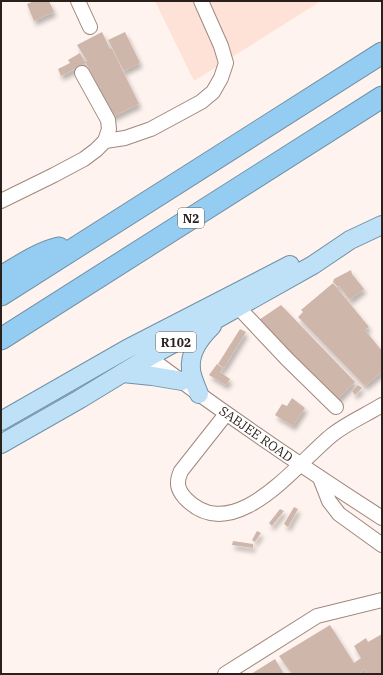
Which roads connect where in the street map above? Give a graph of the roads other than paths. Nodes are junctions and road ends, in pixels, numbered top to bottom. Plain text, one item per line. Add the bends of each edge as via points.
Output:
1 (78, 1) edge
2 (201, 1) edge
3 (90, 27) dead end
4 (382, 53) edge
5 (82, 73) dead end
6 (382, 96) edge
7 (105, 141) junction
8 (1, 201) edge
9 (382, 225) edge
10 (350, 240) junction
11 (82, 244) junction
12 (1, 277) edge
13 (1, 295) edge
14 (230, 312) junction
15 (1, 339) edge
16 (134, 345) junction
17 (149, 357) junction
18 (123, 373) junction
19 (182, 381) junction
20 (199, 394) junction
21 (382, 405) edge
22 (336, 407) dead end
23 (226, 414) junction
24 (1, 421) edge
25 (1, 444) edge
26 (300, 465) junction
27 (320, 478) junction
28 (382, 518) edge
29 (382, 545) edge
30 (382, 600) edge
31 (225, 674) edge

1 - 3 street
2 - 7 street via 226,64 213,92 201,102 150,129
4 - 11 highway
5 - 7 street via 108,120 109,129
6 - 15 highway, N2
7 - 8 street via 84,159
9 - 10 main road, R102
10 - 14 main road, R102 via 313,265
10 - 16 main road, R102 via 276,272
11 - 12 highway via 44,252
11 - 13 highway
14 - 17 main road, R102
14 - 20 main road via 200,339 192,355 191,370
14 - 22 street via 287,359
16 - 17 street, SABJEE ROAD
16 - 24 main road, R102
17 - 18 main road, R102
17 - 19 street, SABJEE ROAD
18 - 19 main road
18 - 25 main road, R102
19 - 20 street, SABJEE ROAD
20 - 23 street, SABJEE ROAD
21 - 26 street via 332,435
23 - 26 street, SABJEE ROAD
23 - 26 street via 178,477 178,488 195,506 206,512 217,513 246,508
26 - 27 street, SABJEE ROAD
27 - 28 street, SABJEE ROAD
27 - 29 street via 329,501 339,514
30 - 31 street via 317,616

